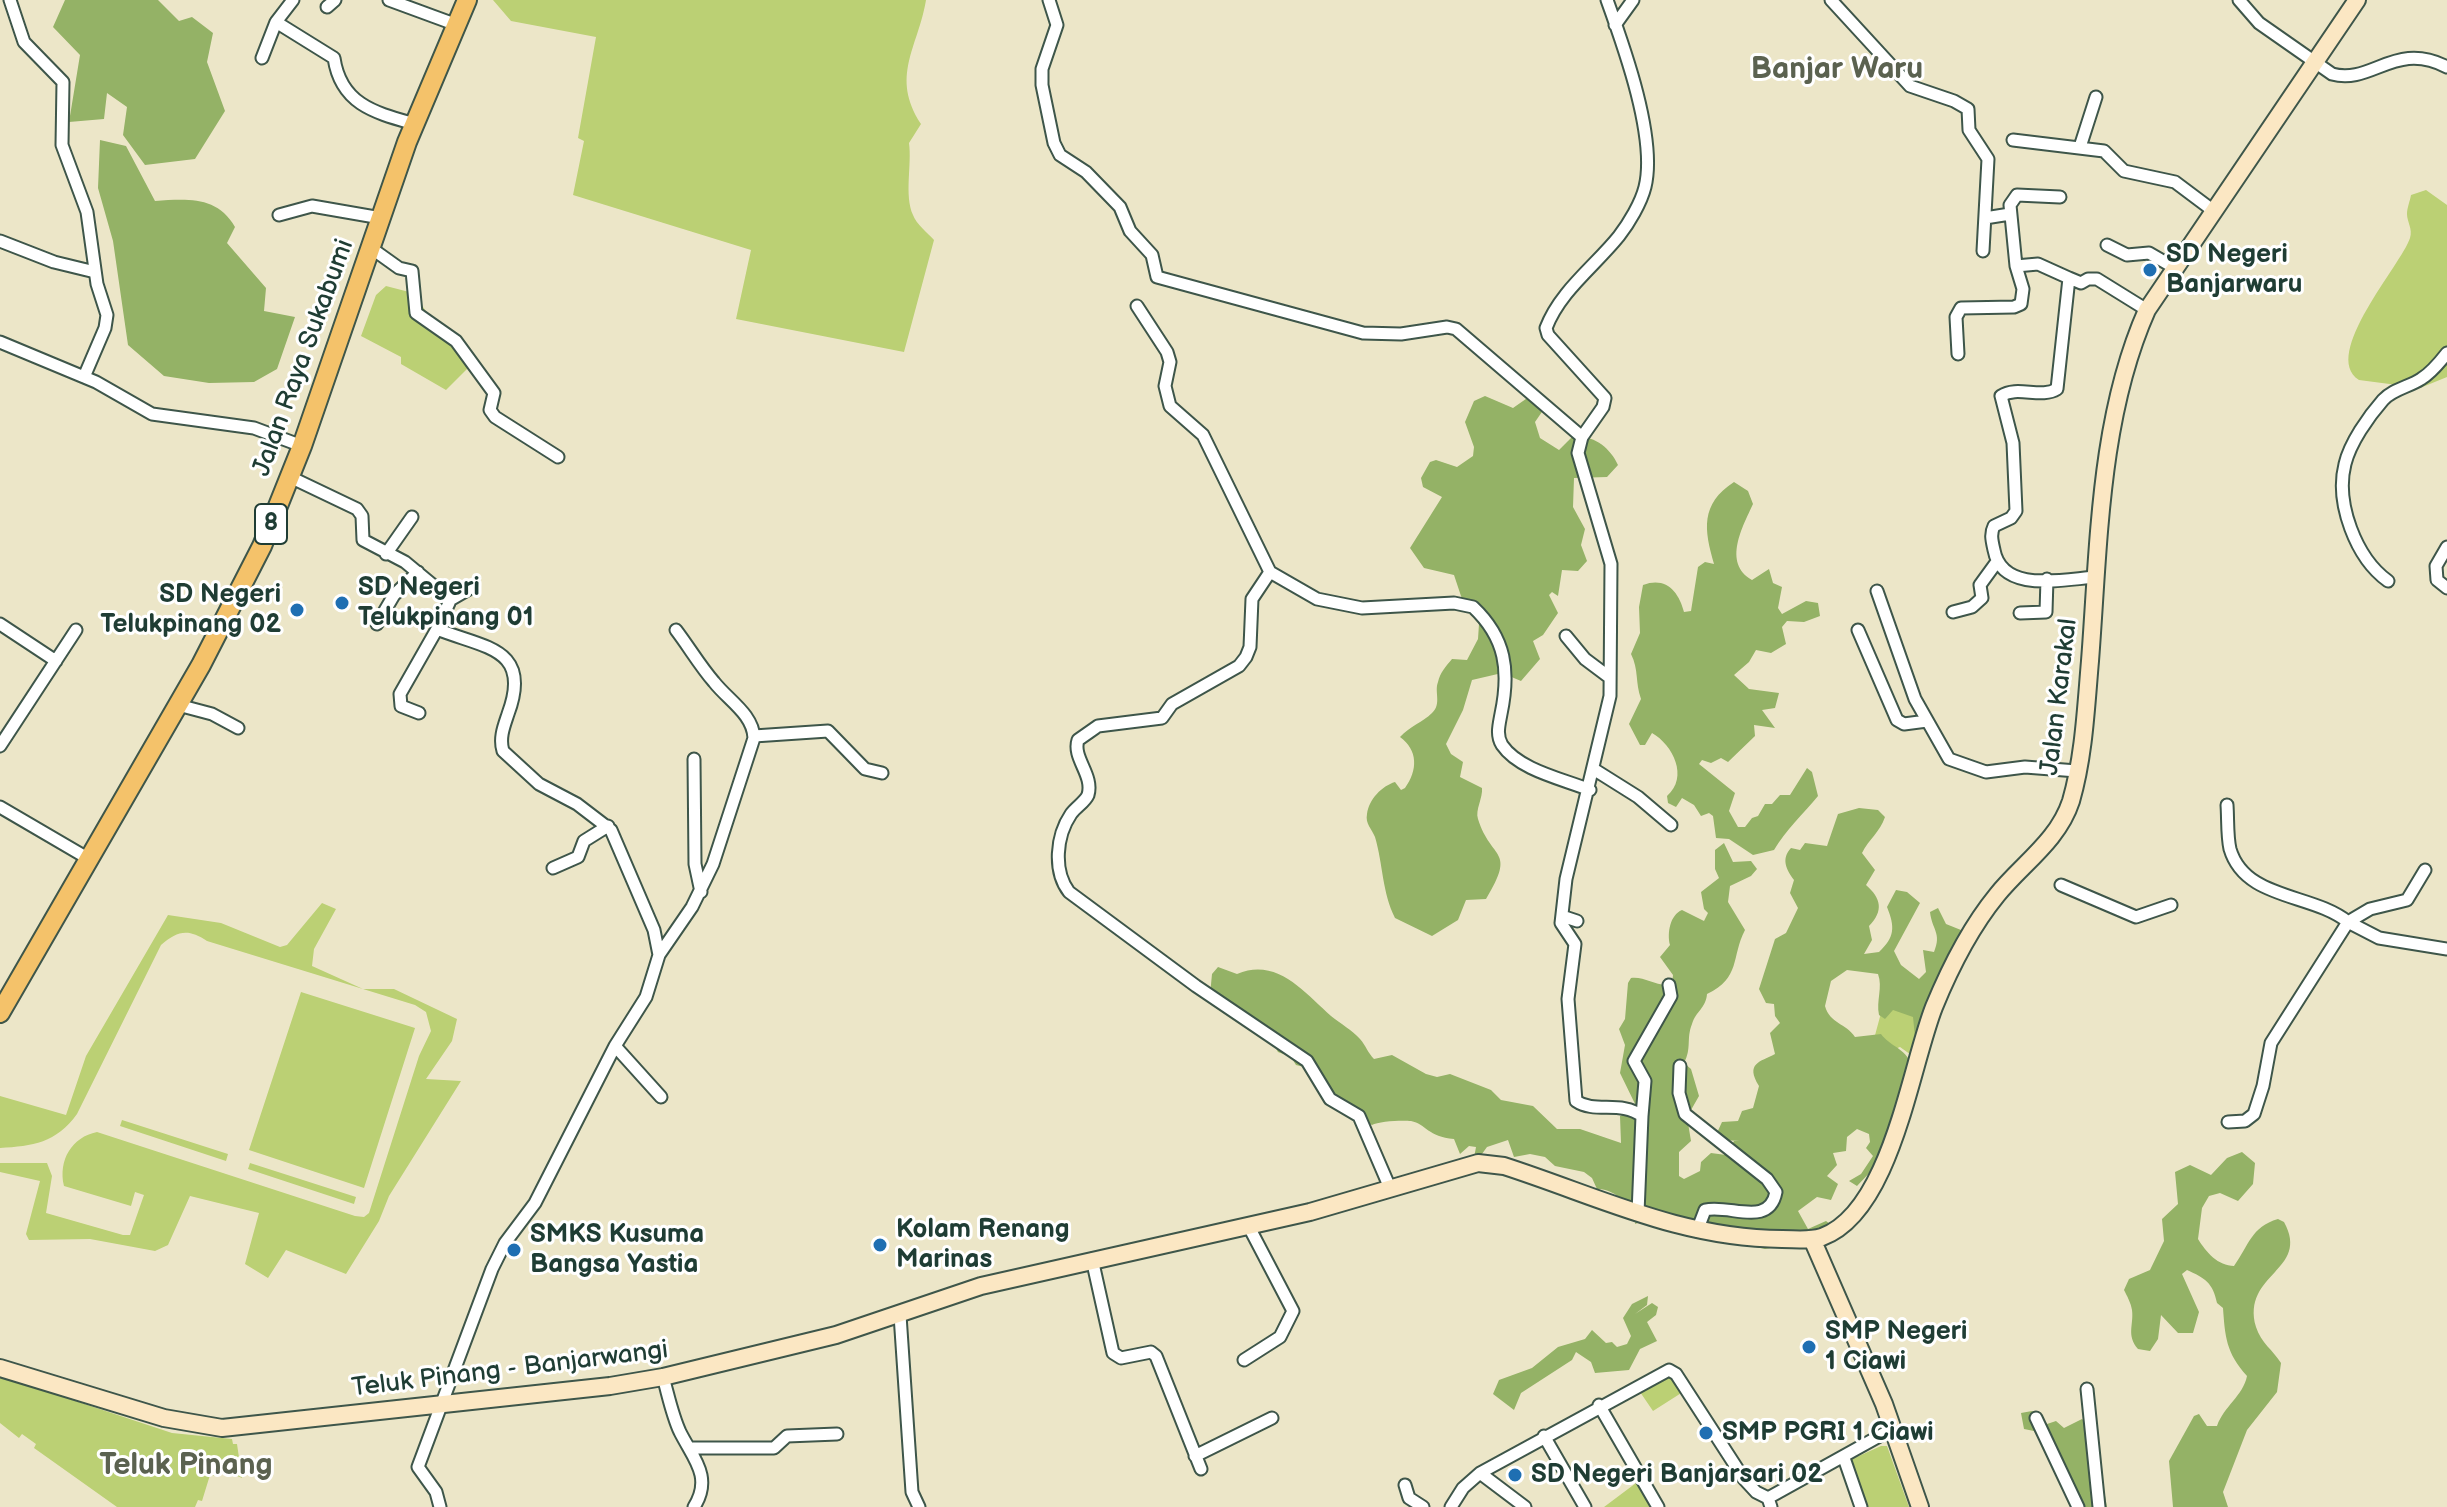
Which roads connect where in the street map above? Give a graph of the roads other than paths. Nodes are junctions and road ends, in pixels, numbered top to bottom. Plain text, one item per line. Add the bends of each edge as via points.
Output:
1 (10, 0) edge
2 (293, 0) edge
3 (389, 0) edge
4 (467, 0) edge
5 (1049, 0) edge
6 (1607, 0) edge
7 (1633, 0) edge
8 (1831, 0) edge
9 (2239, 0) edge
10 (2357, 0) edge
11 (276, 22) junction
12 (457, 25) junction
13 (1615, 25) junction
14 (262, 58) dead end
15 (2316, 64) junction
16 (2447, 67) edge
17 (2096, 97) dead end
18 (415, 124) junction
19 (2013, 140) dead end
20 (2080, 147) junction
21 (2060, 197) dead end
22 (2215, 212) junction
23 (2010, 214) junction
24 (279, 215) dead end
25 (381, 218) junction
26 (1985, 218) junction
27 (0, 241) edge
28 (2107, 245) dead end
29 (371, 248) junction
30 (1983, 251) dead end
31 (2181, 261) junction
32 (2016, 266) junction
33 (95, 272) junction
34 (2069, 278) junction
35 (1137, 306) dead end
36 (2147, 310) junction
37 (0, 342) edge
38 (2447, 353) edge
39 (1958, 354) dead end
40 (84, 377) junction
41 (1582, 437) junction
42 (302, 446) junction
43 (558, 457) dead end
44 (290, 477) junction
45 (412, 517) dead end
46 (2447, 547) edge
47 (386, 554) junction
48 (1996, 563) junction
49 (418, 572) junction
50 (1270, 572) junction
51 (2097, 577) junction
52 (2047, 579) junction
53 (2388, 581) dead end
54 (2447, 588) edge
55 (469, 589) dead end
56 (1877, 591) dead end
57 (450, 600) junction
58 (1953, 612) dead end
59 (2020, 613) dead end
60 (0, 624) edge
61 (377, 624) dead end
62 (437, 629) junction
63 (76, 630) dead end
64 (676, 630) dead end
65 (1858, 630) dead end
66 (1566, 636) dead end
67 (56, 661) junction
68 (1609, 677) junction
69 (178, 705) junction
70 (419, 713) dead end
71 (1927, 721) junction
72 (238, 728) dead end
73 (754, 736) junction
74 (0, 746) edge
75 (694, 759) dead end
76 (1595, 770) junction
77 (2077, 771) junction
78 (882, 773) dead end
79 (1590, 790) junction
80 (2227, 805) dead end
81 (0, 807) edge
82 (1671, 825) dead end
83 (608, 826) junction
84 (89, 859) junction
85 (553, 868) dead end
86 (2425, 870) dead end
87 (2061, 885) dead end
88 (701, 892) junction
89 (2171, 905) dead end
90 (1562, 916) junction
91 (1577, 921) dead end
92 (2348, 922) junction
93 (2447, 949) edge
94 (659, 955) junction
95 (1669, 985) dead end
96 (0, 1013) edge
97 (615, 1046) junction
98 (1680, 1066) dead end
99 (661, 1097) dead end
100 (1642, 1116) junction
101 (2228, 1122) dead end
102 (1390, 1188) junction
103 (1638, 1213) junction
104 (1249, 1227) junction
105 (1697, 1231) junction
106 (1812, 1239) junction
107 (1092, 1259) junction
108 (900, 1315) junction
109 (1244, 1360) dead end
110 (0, 1368) edge
111 (663, 1377) junction
112 (2087, 1389) dead end
113 (439, 1404) junction
114 (1599, 1405) junction
115 (1272, 1418) dead end
116 (2036, 1418) dead end
117 (1894, 1428) junction
118 (837, 1434) dead end
119 (1544, 1436) junction
120 (689, 1448) junction
121 (1195, 1456) junction
122 (1844, 1458) junction
123 (1201, 1469) dead end
124 (1480, 1473) junction
125 (1405, 1485) dead end
126 (1769, 1502) edge
127 (440, 1507) edge
128 (694, 1507) edge
129 (919, 1507) edge
130 (1423, 1507) edge
131 (1451, 1507) edge
132 (1525, 1507) edge
133 (1585, 1507) edge
134 (1658, 1507) edge
135 (1861, 1507) edge
136 (1920, 1507) edge
137 (2078, 1507) edge
138 (2099, 1507) edge

1 - 33 street via 24,42 63,82 62,145 85,203
2 - 11 street
3 - 12 street
4 - 12 highway, Jalan Raya Sukabumi / 8
5 - 41 street via 1057,25 1042,85 1054,143 1060,155 1086,172 1120,207 1130,231 1152,255 1157,277 1363,333 1456,329
6 - 13 street
7 - 13 street
8 - 26 street via 1910,86 1968,109 1969,130 1988,159
9 - 15 street via 2252,17
10 - 15 main road, Jalan Karakal
11 - 14 street
11 - 18 street via 333,57 337,75 365,108
12 - 18 highway, Jalan Raya Sukabumi / 8
13 - 41 street via 1639,108 1645,184 1621,233 1582,275 1546,328 1605,398
15 - 16 street via 2345,76 2412,57
15 - 22 main road, Jalan Karakal
17 - 20 street
18 - 25 highway, Jalan Raya Sukabumi / 8
19 - 20 street
20 - 22 street via 2106,152 2128,173 2175,182
21 - 23 street via 2017,195
22 - 31 main road, Jalan Karakal
23 - 26 street
23 - 32 street
24 - 25 street via 312,206
25 - 29 highway, Jalan Raya Sukabumi / 8
26 - 30 street
27 - 33 street
28 - 31 street via 2127,255 2149,253 2168,264
29 - 42 highway, Jalan Raya Sukabumi / 8
29 - 43 street via 412,271 416,313 456,341 494,393 490,410 495,417
31 - 36 main road, Jalan Karakal
32 - 34 street via 2038,264
32 - 39 street via 2021,304 1959,309
33 - 40 street via 107,320
34 - 36 street via 2081,283 2097,279
34 - 48 street via 2057,389 2001,396 2013,443 2016,511 1991,528
35 - 50 street via 1169,357 1165,386 1170,406 1203,435
36 - 51 main road, Jalan Karakal via 2115,416
37 - 40 street
38 - 53 street via 2423,379 2386,397 2345,465 2343,491 2359,549
40 - 42 street via 152,414 254,428
41 - 68 street via 1579,464 1611,564
42 - 44 highway, Jalan Raya Sukabumi / 8
44 - 47 street via 357,509 362,538
44 - 69 highway, Jalan Raya Sukabumi / 8 via 233,608
45 - 47 street
46 - 54 street via 2436,566 2437,580
47 - 49 street
48 - 52 street via 2009,576
48 - 58 street via 1980,585 1979,603
49 - 57 street
49 - 61 street via 394,595
50 - 79 street via 1317,599 1362,608 1454,603 1473,607 1503,648 1507,681 1498,730 1501,744 1529,766
50 - 102 street via 1252,599 1250,647 1239,666 1172,704 1162,718 1098,726 1078,740 1089,792 1061,835 1059,873 1069,892 1307,1061 1330,1099 1359,1116
51 - 52 street
51 - 77 main road, Jalan Karakal
52 - 59 street via 2046,612
55 - 57 street
56 - 71 street
57 - 62 street
60 - 67 street
62 - 70 street via 400,694 401,706
62 - 83 street via 487,645 505,657 517,689 502,735 503,751 539,784
63 - 67 street
64 - 73 street via 744,714
65 - 71 street via 1897,720
66 - 68 street
67 - 74 street
68 - 76 street
69 - 72 street
69 - 84 highway, Jalan Raya Sukabumi / 8
71 - 77 street via 1943,754 1962,766 1986,772 2025,767
73 - 78 street via 828,731 865,769
73 - 88 street
75 - 88 street via 695,864
76 - 79 street
76 - 82 street
77 - 106 main road, Jalan Karakal via 2054,834 1994,899 1964,944 1934,1008 1871,1189 1843,1225
79 - 90 street via 1566,879
80 - 92 street via 2232,854 2258,885 2323,905
81 - 84 street
83 - 85 street via 584,841 578,857
83 - 94 street via 654,930
84 - 96 highway, Jalan Raya Sukabumi / 8
86 - 92 street via 2407,900 2370,909
87 - 89 street via 2136,917
88 - 94 street
90 - 91 street
90 - 100 street via 1562,926 1575,944 1568,999 1576,1101 1624,1106
92 - 93 street via 2379,938
92 - 101 street via 2271,1043 2254,1114 2245,1121
94 - 97 street via 646,997
95 - 100 street via 1671,996 1634,1061 1645,1081
97 - 99 street
97 - 113 street via 535,1203 498,1255
98 - 105 street via 1685,1114 1767,1179 1776,1192 1772,1203 1758,1213 1705,1210
100 - 103 street
102 - 103 main road, Teluk Pinang - Banjarwangi via 1466,1165 1495,1164
102 - 104 main road, Teluk Pinang - Banjarwangi
103 - 105 main road, Teluk Pinang - Banjarwangi
104 - 107 main road, Teluk Pinang - Banjarwangi
104 - 109 street via 1293,1311 1280,1337
105 - 106 main road, Teluk Pinang - Banjarwangi via 1733,1238
106 - 117 main road
107 - 108 main road, Teluk Pinang - Banjarwangi via 981,1286
107 - 121 street via 1113,1353 1121,1358 1151,1352 1156,1356
108 - 111 main road, Teluk Pinang - Banjarwangi
108 - 129 street via 912,1492
110 - 113 main road, Teluk Pinang - Banjarwangi via 164,1418 222,1428
111 - 113 main road, Teluk Pinang - Banjarwangi
111 - 120 street
112 - 138 street
113 - 127 street via 418,1467
114 - 119 street
114 - 126 street via 1660,1372 1672,1371 1749,1486
114 - 134 street
115 - 121 street
116 - 137 street
117 - 122 street
117 - 136 main road
118 - 120 street via 787,1436 774,1448
119 - 124 street
119 - 133 street
120 - 128 street via 702,1473
121 - 123 street
122 - 126 street
122 - 135 street
124 - 131 street
124 - 132 street
125 - 130 street via 1409,1498

